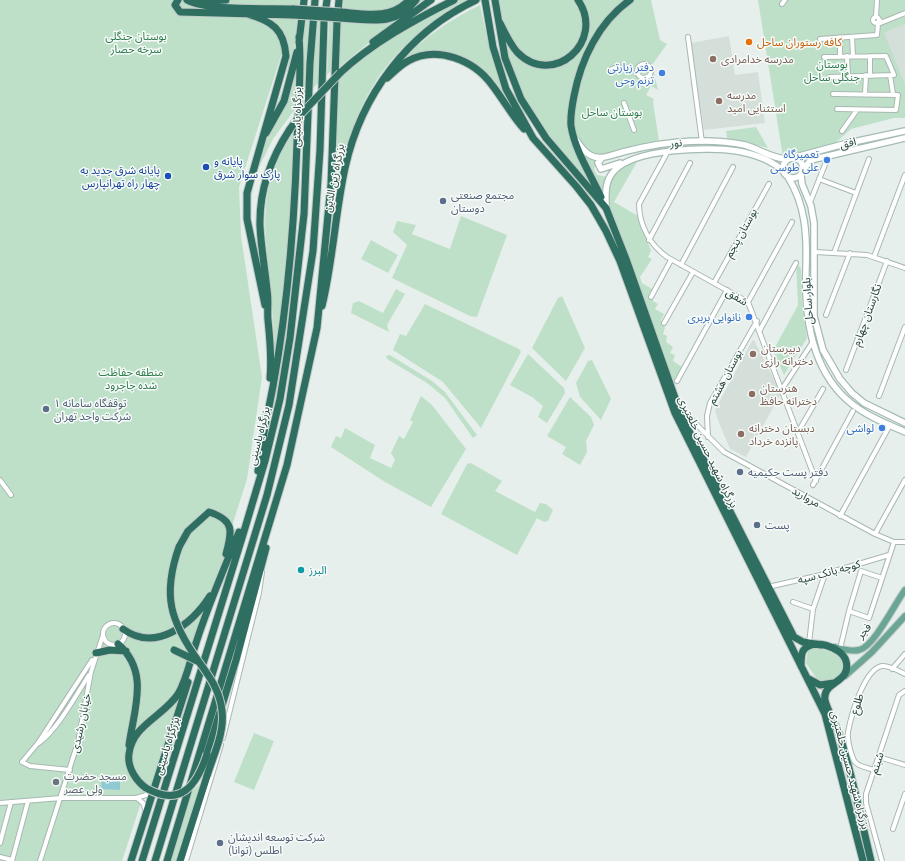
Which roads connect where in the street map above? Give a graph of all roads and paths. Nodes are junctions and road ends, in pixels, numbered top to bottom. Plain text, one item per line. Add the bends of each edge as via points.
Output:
1 (178, 0) edge
2 (188, 0) edge
3 (214, 0) edge
4 (226, 0) edge
5 (304, 0) edge
6 (315, 0) edge
7 (327, 0) edge
8 (340, 0) edge
9 (409, 0) edge
10 (416, 0) edge
11 (431, 0) edge
12 (454, 0) edge
13 (476, 0) edge
14 (485, 0) edge
15 (495, 0) edge
16 (578, 0) edge
17 (630, 0) edge
18 (877, 0) edge
19 (196, 4) junction
20 (294, 12) junction
21 (905, 13) edge
22 (247, 14) junction
23 (341, 15) junction
24 (497, 15) junction
25 (879, 20) junction
26 (299, 37) junction
27 (688, 37) dead end
28 (852, 37) junction
29 (840, 38) junction
30 (820, 39) dead end
31 (840, 56) junction
32 (847, 56) junction
33 (853, 56) junction
34 (870, 56) junction
35 (824, 57) dead end
36 (354, 60) junction
37 (619, 67) dead end
38 (612, 68) dead end
39 (868, 75) junction
40 (890, 75) junction
41 (848, 76) junction
42 (829, 77) dead end
43 (382, 82) junction
44 (833, 94) dead end
45 (865, 94) junction
46 (893, 94) junction
47 (624, 103) dead end
48 (837, 109) dead end
49 (858, 110) junction
50 (634, 130) dead end
51 (842, 131) dead end
52 (905, 131) edge
53 (574, 136) junction
54 (533, 138) junction
55 (905, 138) edge
56 (262, 140) junction
57 (702, 142) junction
58 (668, 144) junction
59 (668, 152) junction
60 (790, 158) junction
61 (601, 159) junction
62 (630, 159) junction
63 (869, 159) dead end
64 (826, 162) dead end
65 (690, 163) dead end
66 (733, 167) dead end
67 (804, 169) junction
68 (784, 172) junction
69 (801, 175) junction
70 (905, 175) edge
71 (788, 177) junction
72 (820, 179) junction
73 (769, 184) dead end
74 (856, 193) junction
75 (811, 200) dead end
76 (606, 208) junction
77 (792, 222) dead end
78 (649, 240) junction
79 (815, 252) junction
80 (834, 253) junction
81 (850, 254) junction
82 (874, 258) junction
83 (671, 260) junction
84 (887, 261) junction
85 (796, 263) dead end
86 (681, 265) junction
87 (905, 268) edge
88 (693, 272) junction
89 (714, 283) junction
90 (727, 290) junction
91 (651, 297) dead end
92 (748, 302) junction
93 (826, 316) dead end
94 (268, 319) junction
95 (757, 321) junction
96 (664, 323) dead end
97 (905, 327) edge
98 (317, 328) junction
99 (760, 330) junction
100 (818, 334) junction
101 (812, 343) junction
102 (846, 370) dead end
103 (677, 381) dead end
104 (824, 389) dead end
105 (782, 390) junction
106 (879, 396) dead end
107 (679, 407) junction
108 (853, 411) dead end
109 (267, 417) junction
110 (905, 423) edge
111 (890, 425) junction
112 (798, 432) junction
113 (905, 432) edge
114 (708, 437) junction
115 (0, 480) edge
116 (816, 480) junction
117 (905, 480) edge
118 (813, 485) dead end
119 (256, 490) junction
120 (11, 495) dead end
121 (253, 499) junction
122 (273, 513) junction
123 (840, 516) junction
124 (875, 534) junction
125 (894, 542) junction
126 (905, 542) edge
127 (889, 556) junction
128 (264, 557) junction
129 (222, 572) junction
130 (825, 574) junction
131 (882, 578) junction
132 (768, 587) junction
133 (216, 588) junction
134 (905, 590) edge
135 (793, 602) dead end
136 (210, 603) junction
137 (813, 609) junction
138 (849, 611) junction
139 (905, 616) edge
140 (123, 629) junction
141 (103, 635) junction
142 (808, 643) junction
143 (118, 644) junction
144 (821, 645) junction
145 (830, 647) junction
146 (840, 649) junction
147 (174, 650) dead end
148 (126, 651) junction
149 (96, 653) junction
150 (905, 654) edge
151 (199, 662) junction
152 (801, 666) junction
153 (892, 669) junction
154 (91, 672) junction
155 (805, 674) junction
156 (905, 674) edge
157 (845, 676) junction
158 (835, 683) junction
159 (905, 691) edge
160 (38, 743) junction
161 (129, 754) junction
162 (879, 757) junction
163 (905, 766) edge
164 (70, 770) junction
165 (874, 770) junction
166 (153, 793) junction
167 (905, 794) edge
168 (61, 798) junction
169 (136, 798) junction
170 (28, 801) junction
171 (11, 802) junction
172 (0, 803) edge
173 (147, 812) junction
174 (893, 829) dead end
175 (0, 843) edge
176 (0, 857) edge
177 (12, 861) edge
178 (40, 861) edge
179 (131, 861) edge
180 (142, 861) edge
181 (155, 861) edge
182 (167, 861) edge
183 (180, 861) edge
184 (186, 861) edge
185 (863, 861) edge
186 (871, 861) edge
187 (882, 861) edge

1 - 22 highway via 175,5 180,12
2 - 19 highway
3 - 4 highway
3 - 19 highway via 199,1
5 - 26 highway
6 - 119 highway, بزرگراه یاسینی via 301,251 280,399
7 - 181 highway, بزرگراه یاسینی via 313,251 289,405 265,502
8 - 98 highway via 329,208
9 - 23 highway via 399,9 385,14
10 - 23 highway via 406,11 389,19 367,20
11 - 36 highway via 368,46
12 - 36 highway via 394,33
13 - 43 highway, بزرگراه زین الدین via 444,17 407,48
14 - 54 highway, بزرگراه شهید حسین خلعتبری via 487,23 502,79
15 - 24 highway, بزرگراه شهید حسین خلعتبری
16 - 24 highway via 585,20 583,39 570,57 553,65 534,63 519,54
17 - 53 highway via 608,22 581,67 572,110
18 - 25 street
19 - 20 highway
20 - 22 highway
20 - 23 highway, bridge
21 - 25 street
22 - 56 highway via 273,25 283,36 285,44 284,68
24 - 76 highway, بزرگراه شهید حسین خلعتبری via 509,72 530,114 546,138
25 - 28 street via 877,35
26 - 56 highway via 284,101
26 - 109 highway via 295,189 290,250 280,344
27 - 57 street
28 - 29 street
28 - 33 street
29 - 30 street
29 - 31 street
31 - 32 street
31 - 35 street
32 - 33 street
32 - 41 street
33 - 34 street
34 - 39 street
34 - 40 street via 886,56 894,75
36 - 94 highway, bridge via 301,114 276,152 268,174 262,200 260,227 268,292
37 - 38 street
39 - 40 street
39 - 41 street
39 - 45 street
40 - 46 street
41 - 42 street
43 - 54 highway via 408,61 426,55 456,58 472,65 486,77 518,122
43 - 98 highway, بزرگراه زین الدین via 361,117 352,142 345,169 329,278
44 - 45 street
45 - 46 street
46 - 49 street via 898,95 896,110
47 - 50 street
48 - 49 street
49 - 51 street
52 - 60 main road, افق
53 - 61 main road via 586,154
53 - 76 highway
54 - 152 highway, بزرگراه شهید حسین خلعتبری via 576,186 606,231 620,261 675,413
55 - 67 main road, افق via 815,159
56 - 94 highway via 250,178 246,207
57 - 58 main road, نور
57 - 60 main road, نور via 745,145 782,159
58 - 59 main road
58 - 61 main road, نور via 640,148
59 - 62 main road, نور
59 - 68 main road, نور via 737,151 766,159
59 - 78 street, شفق via 639,204 639,212
60 - 67 main road via 800,160
60 - 68 main road via 783,166
61 - 62 main road via 598,163 601,169
62 - 76 main road, نور via 609,177 605,189
63 - 74 street
64 - 72 street
65 - 78 street
66 - 86 street
67 - 69 main road
68 - 71 main road
69 - 71 main road via 795,179
69 - 79 main road, بلوار ساحل via 811,206
70 - 82 street
71 - 101 main road, بلوار ساحل via 804,210 806,318
72 - 74 street
72 - 75 street
73 - 89 street, بوستان پنجم
74 - 80 street
76 - 107 highway, بزرگراه شهید حسین خلعتبری
77 - 92 street
78 - 83 street, شفق via 657,250
79 - 80 street
79 - 100 main road, بلوار ساحل via 813,297
80 - 81 street
81 - 82 street
81 - 93 street
82 - 84 street
83 - 86 street, شفق
83 - 91 street
84 - 87 street
84 - 102 street, نگارستان چهارم
85 - 99 street
86 - 88 street, شفق
88 - 89 street, شفق
88 - 96 street
89 - 90 street, شفق
90 - 92 street, شفق
90 - 103 street
92 - 95 street, شفق
94 - 109 highway via 271,359
95 - 99 street, شفق
95 - 114 street, بوستان هشتم via 710,403 706,416
97 - 106 street
98 - 122 highway via 287,464
99 - 105 street, شفق
100 - 101 main road
100 - 110 main road, بلوار ساحل via 830,364 852,393 864,403
101 - 105 street
101 - 111 main road, بلوار ساحل via 823,368 845,398 858,409
104 - 112 street
105 - 112 street, شفق
107 - 114 street, مروارید
107 - 132 highway, بزرگراه شهید حسین خلعتبری
108 - 116 street
109 - 119 highway
111 - 113 main road, بلوار ساحل
111 - 123 street
112 - 116 street, شفق
114 - 123 street, مروارید via 724,452
115 - 120 street
116 - 118 street
117 - 124 street
119 - 121 highway, بزرگراه یاسینی
121 - 129 highway
121 - 180 highway, بزرگراه یاسینی
122 - 128 highway
122 - 182 highway
123 - 124 street, مروارید
124 - 125 street, مروارید
125 - 126 street, مروارید
125 - 127 street
127 - 130 street, کوچه بانک سپه
127 - 131 street
128 - 161 highway, bridge via 233,670 199,776 186,790 164,795 146,788 135,776
128 - 184 street via 259,593 230,714
129 - 133 highway
129 - 151 highway, bridge via 230,527 222,517 209,513 192,528 179,547 170,586 178,631
130 - 132 street, کوچه بانک سپه
130 - 137 street
131 - 138 street via 869,618
131 - 138 street via 861,571
132 - 142 highway, بزرگراه شهید حسین خلعتبری via 794,637
133 - 136 highway
133 - 140 highway via 198,612 167,635 148,638 135,636
134 - 146 main road, فجر via 901,602 866,646 859,650
135 - 137 street
136 - 161 highway via 180,690 167,707 142,727
136 - 166 highway via 200,644
137 - 142 street
138 - 146 street
139 - 157 main road, فجر via 872,652
140 - 141 street via 116,623 109,624 104,628
140 - 143 street via 123,639
141 - 143 street via 108,644
141 - 149 street
142 - 144 highway, بزرگراه شهید حسین خلعتبری
143 - 148 highway
144 - 145 highway
144 - 152 highway via 806,647
145 - 146 main road, فجر
145 - 157 highway via 844,657 847,668
147 - 151 highway, bridge
148 - 149 highway via 110,650
148 - 161 highway via 134,666 138,689
149 - 154 street, خیابان رشیدی
149 - 160 street
150 - 153 street
151 - 183 highway, bridge via 215,685 222,710 221,727
152 - 155 highway, بزرگراه شهید حسین خلعتبری
153 - 156 street, طلوع
153 - 165 street, طلوع via 880,666 864,682 848,733 854,760
154 - 160 street via 56,724
154 - 164 street, خیابان رشیدی via 82,724
155 - 158 highway via 816,684
155 - 185 highway, بزرگراه شهید حسین خلعتبری via 825,714
157 - 158 highway
158 - 186 highway, بزرگراه شهید حسین خلعتبری via 827,690 825,701 840,737
159 - 162 street, شبنم via 899,695
160 - 164 street via 22,762 30,766
162 - 163 street
162 - 165 street, شبنم
164 - 168 street, خیابان رشیدی
165 - 187 street, شبنم via 866,794 866,803
166 - 169 street
166 - 173 highway
167 - 174 street
168 - 169 street
168 - 170 street
168 - 178 street, خیابان رشیدی
169 - 173 street via 143,803
170 - 171 street
170 - 177 street
171 - 172 street
171 - 175 street
173 - 179 highway
176 - 177 street

